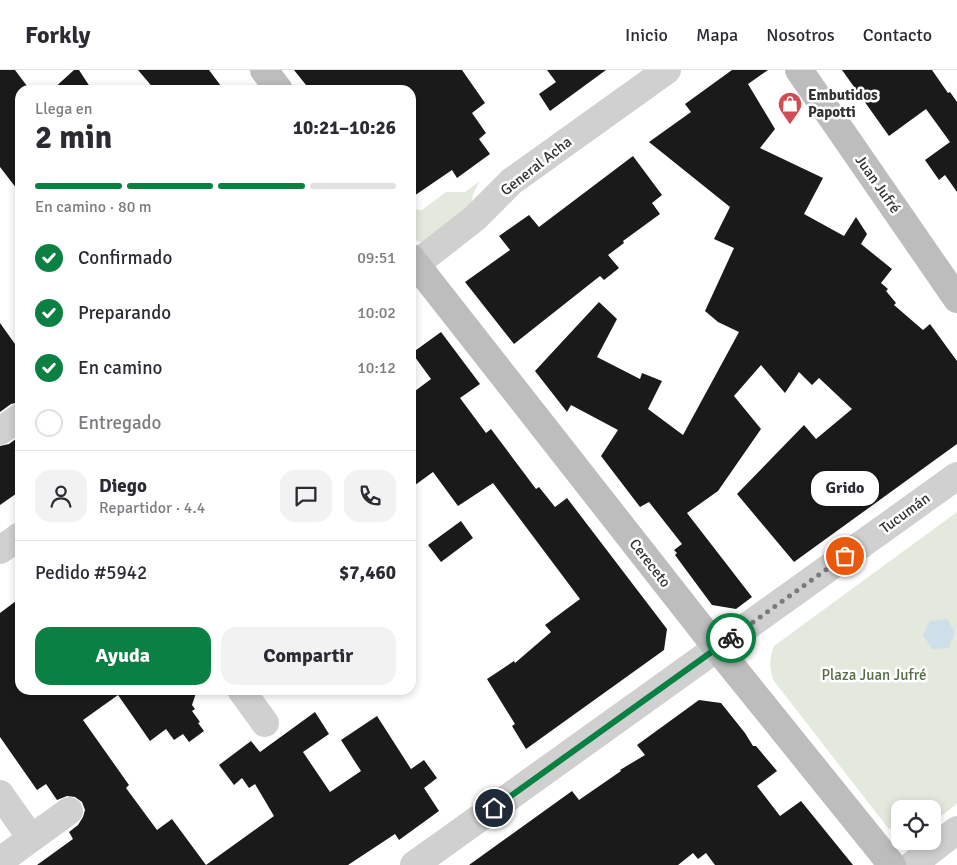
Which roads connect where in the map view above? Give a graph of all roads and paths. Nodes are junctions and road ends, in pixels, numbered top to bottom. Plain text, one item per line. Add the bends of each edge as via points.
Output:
1 (264, 70) edge
2 (667, 70) edge
3 (799, 70) edge
4 (275, 85) edge
5 (416, 262) edge
6 (416, 268) edge
7 (957, 299) edge
8 (15, 420) edge
9 (0, 431) edge
10 (957, 476) edge
11 (15, 540) edge
12 (0, 550) edge
13 (717, 648) junction
14 (245, 695) edge
15 (265, 723) dead end
16 (0, 794) edge
17 (69, 811) dead end
18 (957, 830) edge
19 (32, 838) junction
20 (0, 860) edge
21 (414, 865) edge
22 (892, 865) edge
23 (912, 865) edge

1 - 4 main road
2 - 5 street, General Acha via 512,181 475,218
3 - 7 main road, Juan Jufré
6 - 13 main road, Cereceto
8 - 9 street
10 - 13 street, Tucumán
11 - 12 street
13 - 21 street, Tucumán
13 - 22 main road, Cereceto
14 - 15 street
16 - 19 street
17 - 19 street
18 - 23 street
19 - 20 street

